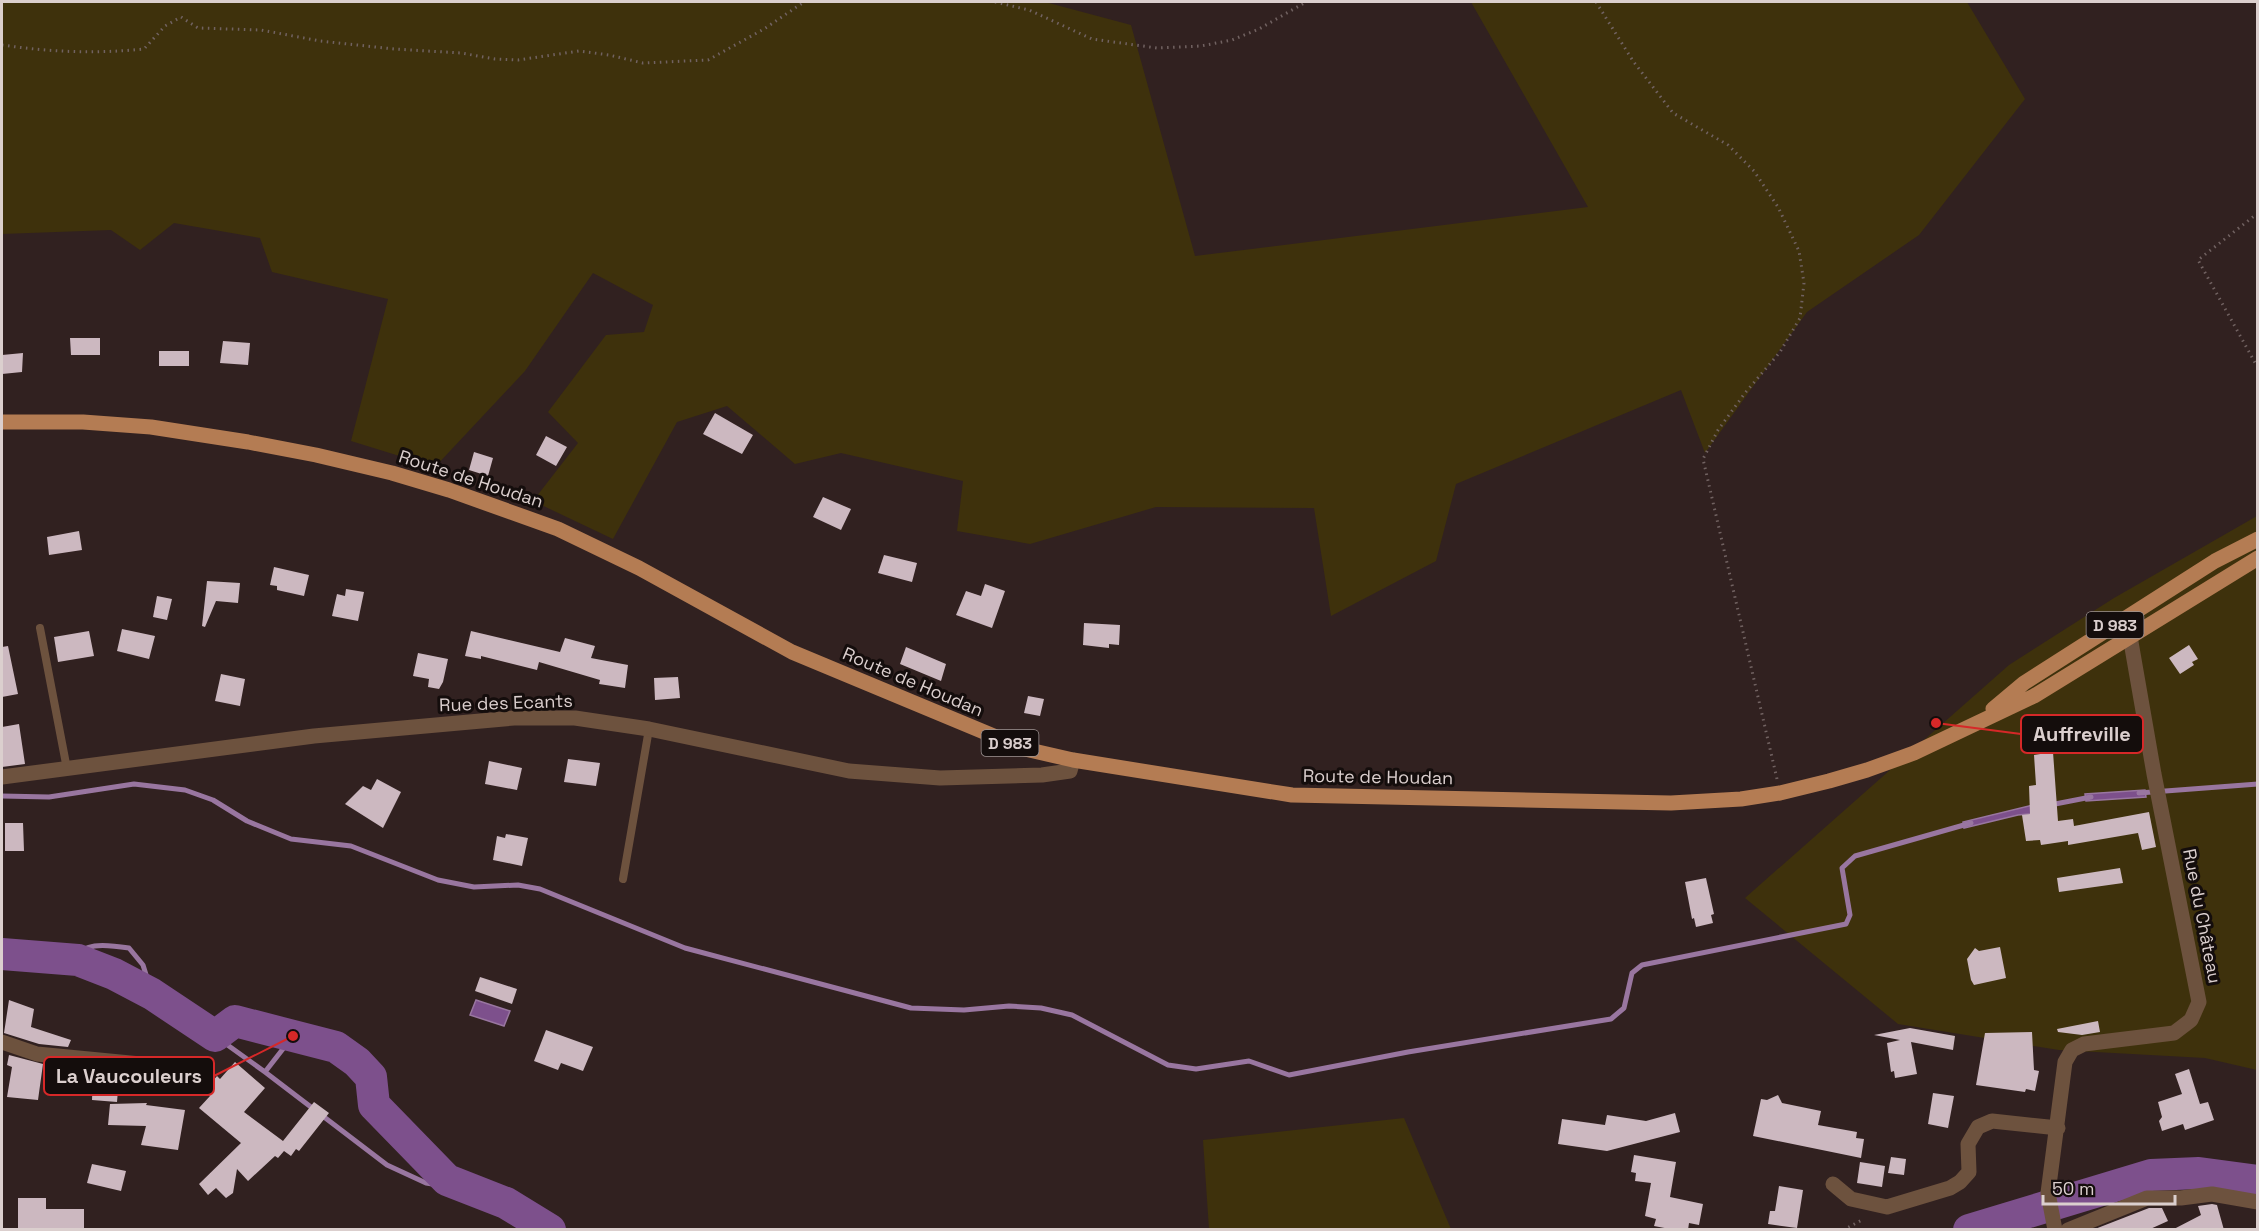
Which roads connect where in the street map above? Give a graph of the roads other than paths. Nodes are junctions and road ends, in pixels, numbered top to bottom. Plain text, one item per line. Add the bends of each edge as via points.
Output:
1 (2, 422) edge
2 (2258, 539) edge
3 (2258, 558) edge
4 (2121, 621) junction
5 (40, 628) dead end
6 (2130, 639) junction
7 (1980, 720) junction
8 (649, 729) junction
9 (1073, 760) junction
10 (67, 769) junction
11 (2, 777) edge
12 (623, 879) dead end
13 (2, 1042) edge
14 (182, 1068) dead end
15 (2058, 1128) junction
16 (1833, 1184) dead end
17 (2258, 1202) edge
18 (2054, 1226) edge
19 (2068, 1230) edge

1 - 9 main road, Route de Houdan / D 983 via 117,424 208,436 316,455 449,490 586,542 792,652 1025,749
2 - 4 main road, Route de Houdan / D 983 via 2215,561
3 - 6 main road, Route de Houdan / D 983
4 - 6 street, Rue du Château
4 - 7 main road, Route de Houdan / D 983 via 2024,683
5 - 10 lane
6 - 7 main road, Route de Houdan / D 983 via 2034,696
6 - 15 street, Rue du Château via 2199,1002 2191,1020 2174,1033 2084,1044 2072,1050 2066,1062
7 - 9 main road, Route de Houdan / D 983 via 1892,761 1843,778 1733,800 1671,803 1293,795
8 - 9 street, Rue des Ecants via 849,771 940,778 1042,775 1070,771
8 - 10 street, Rue des Ecants via 575,718 514,718 315,736
8 - 12 lane
10 - 11 street, Rue des Ecants
13 - 14 street via 37,1054
15 - 16 street via 1992,1121 1978,1127 1968,1144 1969,1172 1960,1182 1887,1207 1851,1199
15 - 18 street, Rue du Château via 2048,1193
17 - 19 street via 2212,1194 2147,1198

